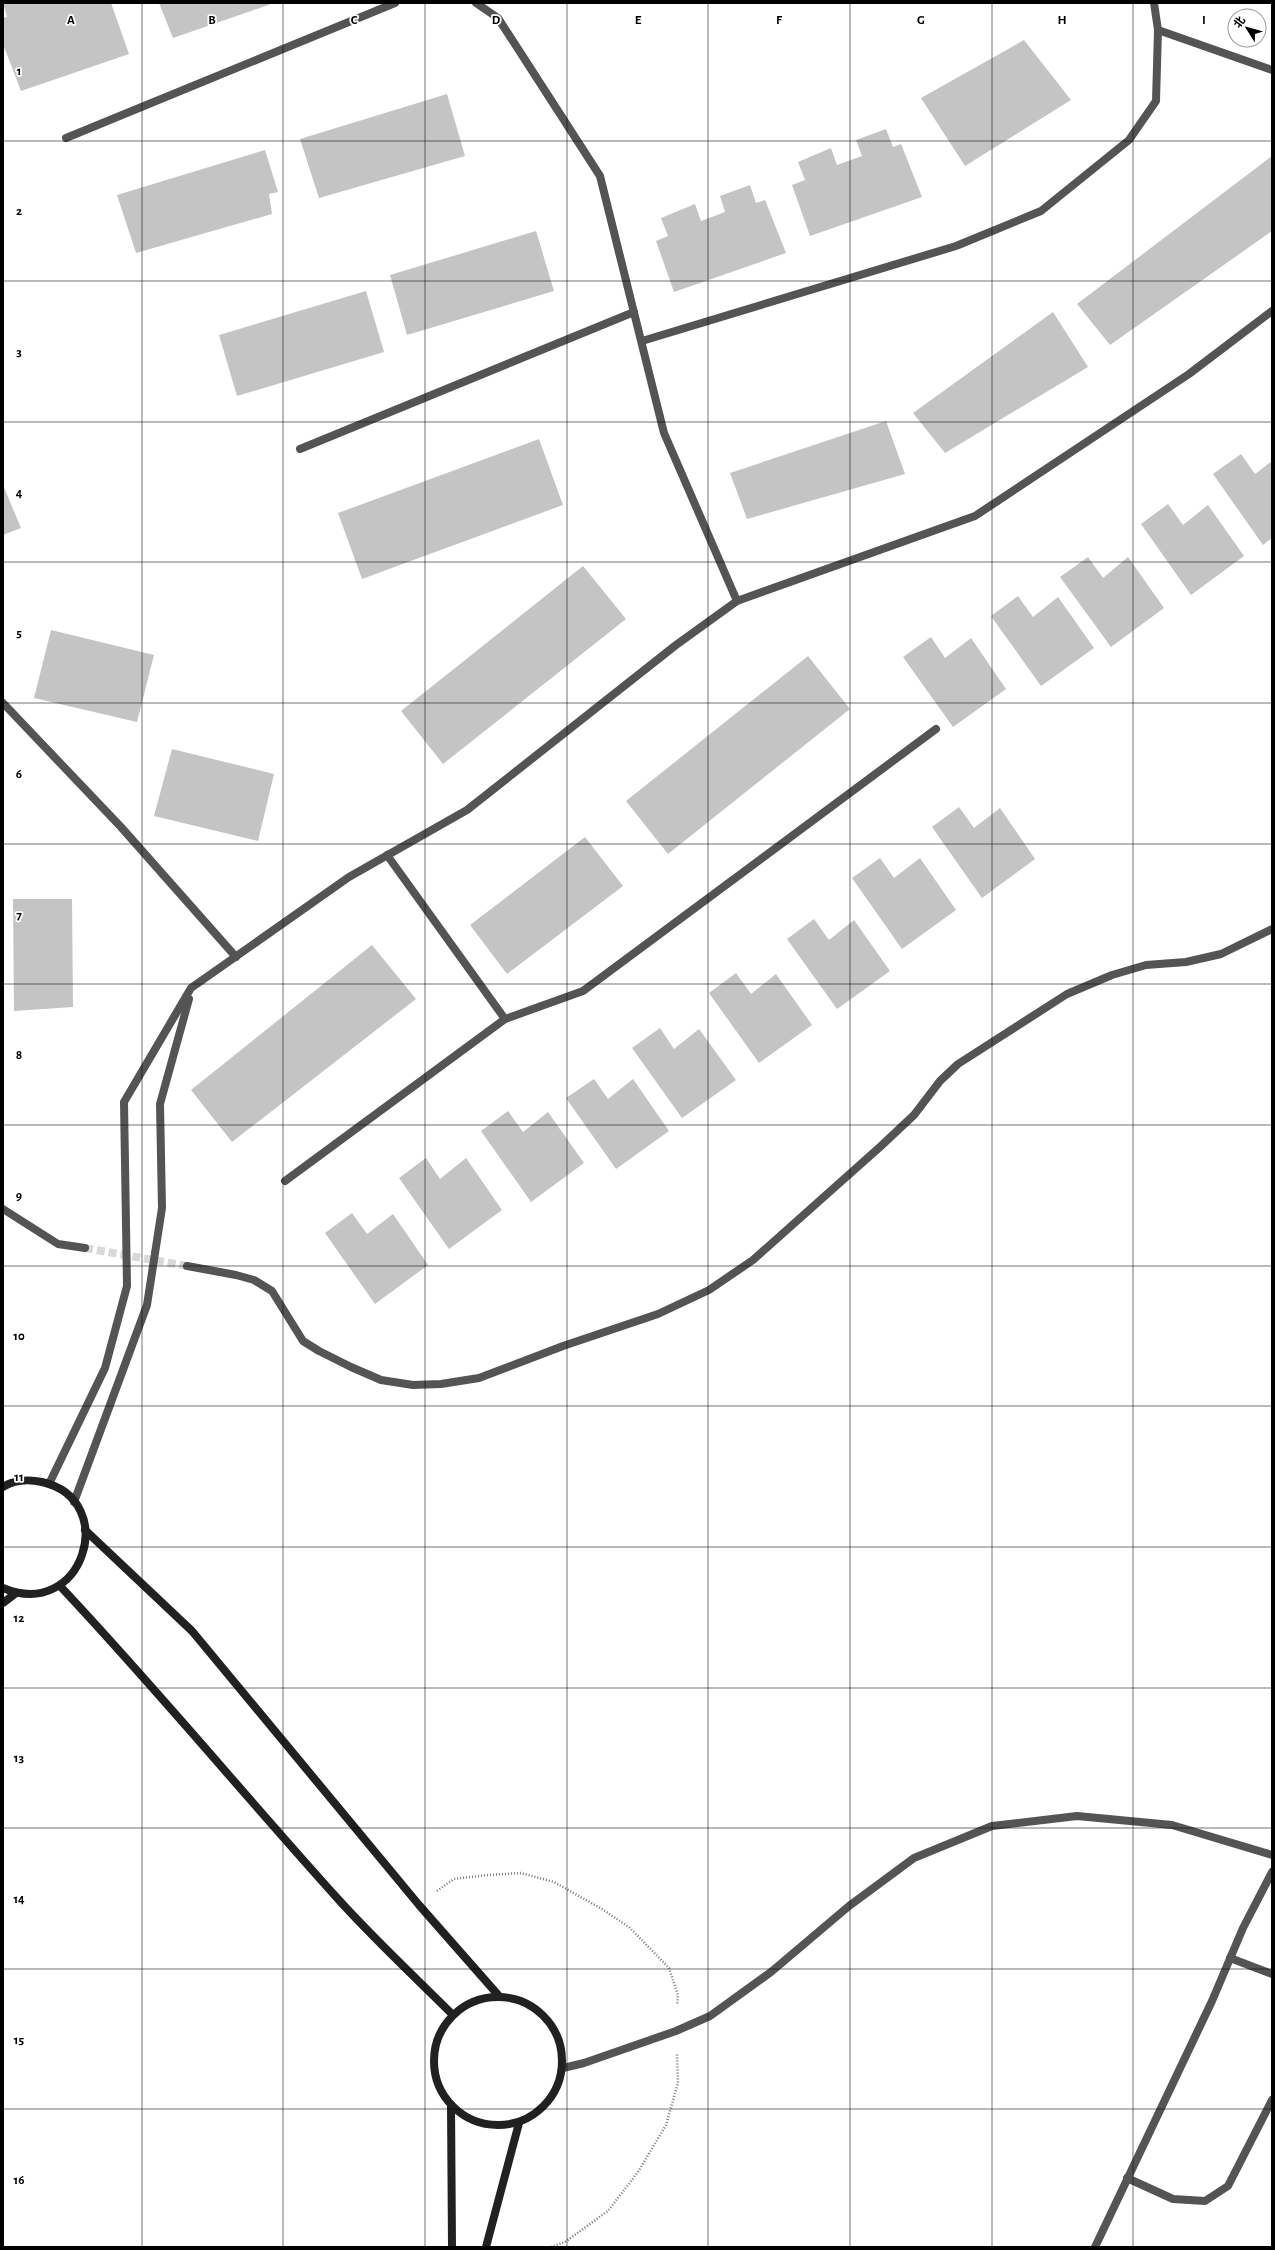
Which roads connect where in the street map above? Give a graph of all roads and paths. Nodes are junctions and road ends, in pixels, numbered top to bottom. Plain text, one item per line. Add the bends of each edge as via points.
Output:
1 (395, 3) edge
2 (476, 3) edge
3 (1154, 3) edge
4 (1158, 30) junction
5 (1272, 70) edge
6 (66, 138) dead end
7 (1272, 311) edge
8 (634, 312) junction
9 (642, 340) junction
10 (300, 450) dead end
11 (738, 601) junction
12 (3, 703) edge
13 (936, 729) dead end
14 (386, 855) junction
15 (1272, 929) edge
16 (236, 957) junction
17 (192, 988) junction
18 (505, 1019) junction
19 (285, 1181) dead end
20 (3, 1209) edge
21 (85, 1248) tunnel mouth
22 (187, 1266) tunnel mouth
23 (4, 1484) edge
24 (49, 1484) junction
25 (74, 1502) junction
26 (85, 1530) junction
27 (60, 1586) junction
28 (3, 1588) edge
29 (16, 1593) junction
30 (3, 1603) edge
31 (1272, 1855) edge
32 (1272, 1872) edge
33 (419, 1905) junction
34 (1230, 1958) junction
35 (1272, 1974) edge
36 (499, 1996) junction
37 (453, 2015) junction
38 (676, 2032) junction
39 (563, 2068) junction
40 (1272, 2100) edge
41 (451, 2106) junction
42 (518, 2123) junction
43 (1127, 2178) junction
44 (452, 2247) edge
45 (486, 2247) edge
46 (551, 2247) edge
47 (1095, 2247) edge

1 - 6 street
2 - 8 street via 498,18 600,176
3 - 4 street
4 - 5 street
4 - 9 street via 1156,101 1129,140 1041,211 956,246
7 - 11 street via 1189,374 975,516
8 - 9 street
8 - 10 street
9 - 11 street via 664,433
11 - 14 street via 676,645 467,810
12 - 16 street via 121,827
13 - 18 street via 583,991
14 - 16 street via 349,877
14 - 18 street
15 - 22 street via 1221,954 1186,962 1146,965 1112,975 1067,994 958,1064 940,1081 914,1116 881,1146 753,1260 709,1290 658,1314 479,1378 441,1384 381,1380 332,1358 303,1340 272,1291 254,1280 236,1274
16 - 17 street
17 - 24 street via 124,1102 127,1286 105,1368
17 - 25 street via 160,1104 162,1208 147,1305
18 - 19 street
20 - 21 street via 58,1244
23 - 24 street via 35,1481
24 - 25 street via 63,1491
25 - 26 street via 82,1515
26 - 27 street via 86,1546 81,1561 72,1575
26 - 33 street via 192,1631
27 - 29 street via 38,1594
27 - 37 street via 132,1662 228,1776 340,1901
28 - 29 street
29 - 30 street
31 - 38 street via 1172,1825 1077,1816 992,1826 914,1858 849,1906 771,1972 710,2016
32 - 34 street
33 - 36 street
33 - 38 path via 454,1879 521,1873 554,1882 629,1927 669,1968 678,1995
34 - 35 street
34 - 43 street
36 - 37 street via 466,2005
36 - 39 street via 533,2006 546,2018 556,2032
37 - 41 street via 439,2036 434,2060 438,2084
38 - 39 street
38 - 46 path via 678,2083 666,2125 638,2172 608,2211 565,2242
39 - 42 street via 556,2091 540,2110
40 - 43 street via 1228,2186 1205,2201 1172,2199
41 - 42 street via 476,2122 494,2126
41 - 44 street
42 - 45 street
43 - 47 street

